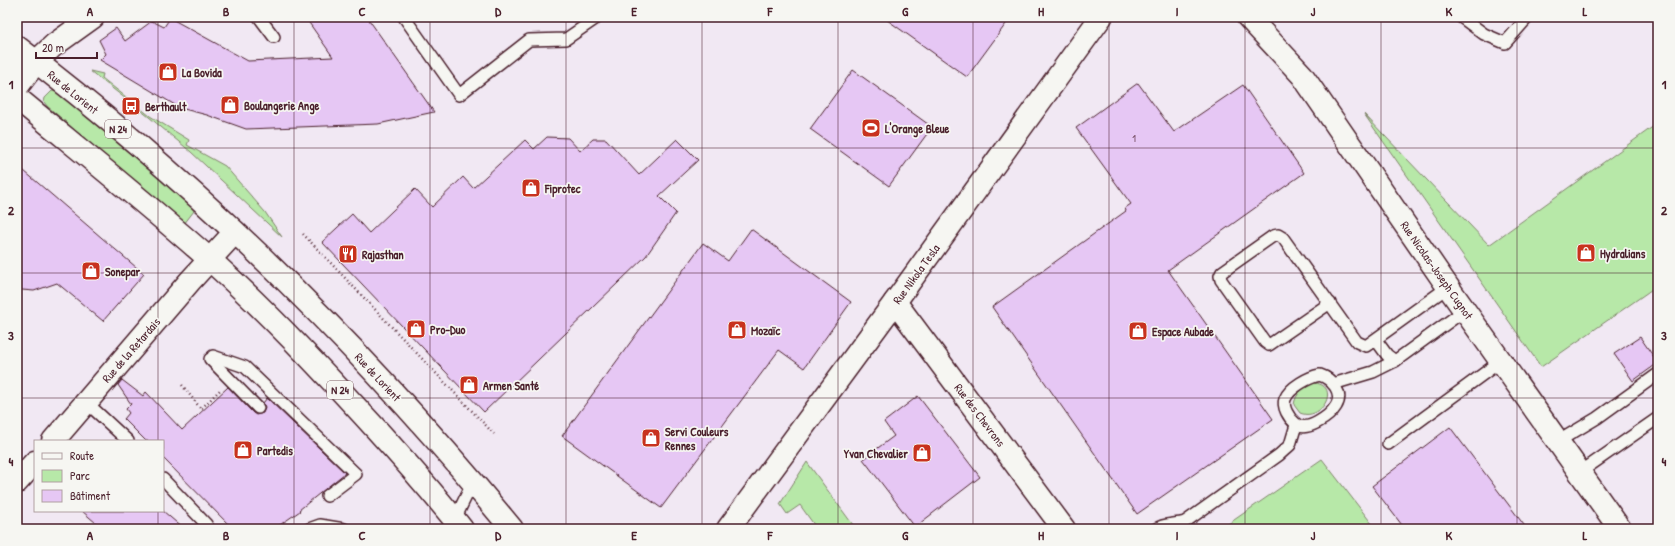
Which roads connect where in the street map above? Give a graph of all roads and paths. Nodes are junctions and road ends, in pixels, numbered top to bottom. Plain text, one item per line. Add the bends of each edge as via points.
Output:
1 (93, 17) edge
2 (259, 17) edge
3 (404, 17) edge
4 (598, 17) edge
5 (1101, 17) edge
6 (1248, 17) edge
7 (1461, 17) edge
8 (1528, 17) edge
9 (274, 37) dead end
10 (17, 47) edge
11 (36, 62) junction
12 (17, 87) edge
13 (17, 98) edge
14 (235, 232) junction
15 (303, 234) dead end
16 (209, 259) junction
17 (1448, 287) junction
18 (896, 302) junction
19 (1330, 303) junction
20 (1465, 310) junction
21 (1376, 340) junction
22 (1396, 361) junction
23 (1501, 361) junction
24 (1658, 374) edge
25 (1333, 384) junction
26 (182, 385) dead end
27 (225, 386) dead end
28 (86, 402) junction
29 (258, 408) dead end
30 (1658, 418) edge
31 (1296, 425) junction
32 (494, 434) dead end
33 (54, 440) edge
34 (127, 440) edge
35 (1557, 442) junction
36 (1388, 444) dead end
37 (34, 463) edge
38 (1579, 473) junction
39 (164, 480) edge
40 (17, 482) edge
41 (473, 482) junction
42 (326, 496) dead end
43 (455, 526) edge
44 (209, 529) edge
45 (309, 529) edge
46 (344, 529) edge
47 (512, 529) edge
48 (728, 529) edge
49 (1064, 529) edge
50 (1156, 529) edge
51 (1620, 529) edge

1 - 11 street via 64,36
2 - 9 lane
3 - 4 lane via 459,95 529,40 566,39
5 - 18 street, Rue Nikola Tesla
6 - 17 street, Rue Nicolas-Joseph Cugnot via 1302,75
7 - 8 lane via 1484,34 1505,43
10 - 11 street, Rue de Lorient / N 24
11 - 12 street
11 - 14 street, Rue de Lorient / N 24 via 160,165
13 - 16 street, N 24
14 - 16 street
14 - 41 street, Rue de Lorient / N 24 via 390,389
15 - 32 path
16 - 28 street, Rue de la Retardais
16 - 43 street, N 24 via 306,354 407,464
17 - 20 street, Rue Nicolas-Joseph Cugnot
17 - 21 lane
18 - 48 street, Rue Nikola Tesla
18 - 49 street, Rue des Chevrons
19 - 19 lane via 1283,238 1278,235 1222,272 1220,276 1264,342 1269,344
19 - 21 lane via 1361,345 1366,346
20 - 22 lane
20 - 23 street, Rue Nicolas-Joseph Cugnot
21 - 22 lane via 1387,355
22 - 25 lane via 1373,372
23 - 35 street, Rue Nicolas-Joseph Cugnot
23 - 36 lane
24 - 35 lane via 1597,418
25 - 31 lane via 1338,399 1332,411 1315,424 1303,427
25 - 31 lane via 1320,375 1313,376 1292,390 1285,399 1285,408
26 - 27 path via 201,409
28 - 33 street, Rue de la Retardais
28 - 34 lane
29 - 42 lane via 211,358 245,367 356,474
30 - 38 lane
31 - 50 lane via 1290,445 1279,455 1185,522 1161,525
35 - 38 street, Rue Nicolas-Joseph Cugnot
37 - 40 street
38 - 51 street, Rue Nicolas-Joseph Cugnot
39 - 44 lane
41 - 43 lane
41 - 47 street, Rue de Lorient / N 24
45 - 46 lane via 320,525

